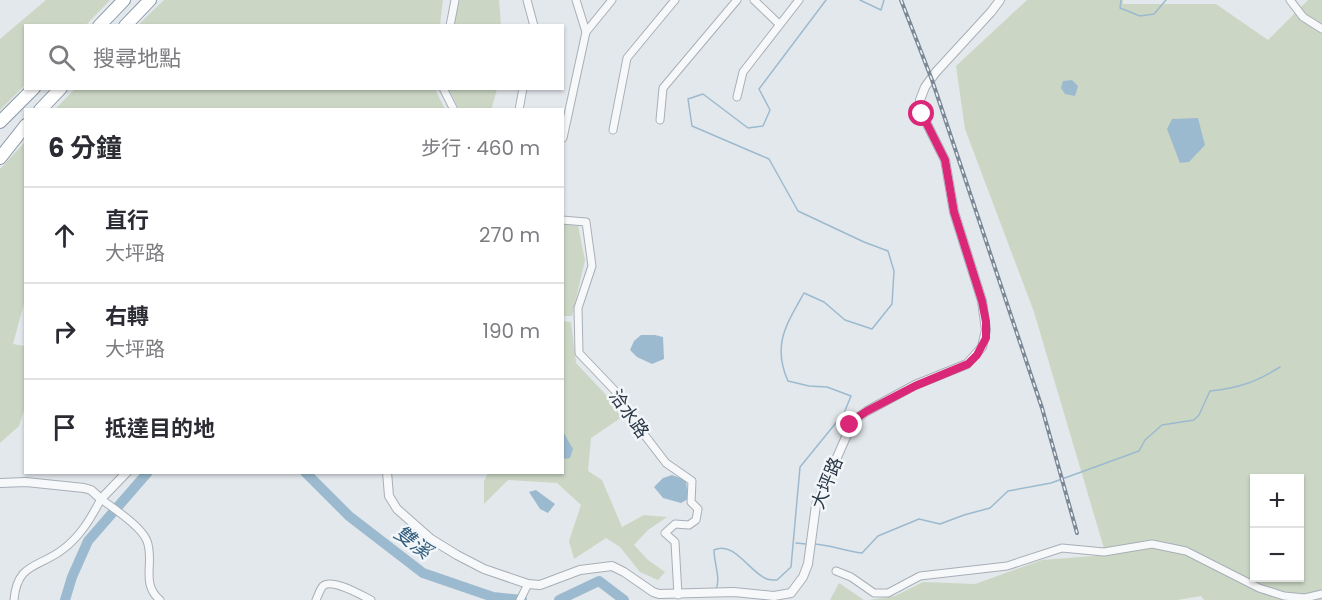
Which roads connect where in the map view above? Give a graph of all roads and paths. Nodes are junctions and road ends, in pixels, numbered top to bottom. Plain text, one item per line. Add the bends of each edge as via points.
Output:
1 (124, 0) edge
2 (150, 0) edge
3 (455, 0) edge
4 (527, 0) edge
5 (576, 0) edge
6 (612, 0) edge
7 (675, 0) edge
8 (737, 0) edge
9 (754, 0) edge
10 (799, 0) edge
11 (1000, 0) edge
12 (1290, 0) edge
13 (101, 24) edge
14 (126, 24) edge
15 (450, 24) edge
16 (533, 24) edge
17 (779, 24) junction
18 (1322, 29) edge
19 (586, 32) junction
20 (32, 90) edge
21 (59, 90) edge
22 (444, 90) edge
23 (523, 90) edge
24 (737, 97) dead end
25 (42, 108) edge
26 (453, 108) edge
27 (519, 108) edge
28 (1, 120) edge
29 (660, 120) dead end
30 (24, 126) edge
31 (24, 127) edge
32 (613, 130) dead end
33 (564, 133) edge
34 (0, 150) edge
35 (0, 158) edge
36 (564, 220) edge
37 (125, 474) edge
38 (387, 474) edge
39 (0, 483) edge
40 (104, 501) junction
41 (836, 571) dead end
42 (528, 584) junction
43 (1322, 594) edge
44 (678, 595) junction
45 (14, 600) edge
46 (160, 600) edge
47 (316, 600) edge
48 (371, 600) edge
49 (520, 600) edge

1 - 13 highway
2 - 14 highway
3 - 15 street
4 - 16 street
5 - 19 street
6 - 19 street
7 - 32 street via 627,58
8 - 29 street via 663,88
9 - 17 street
10 - 17 street
11 - 44 street, 大坪路 via 936,72 920,100 922,114 945,160 954,212 982,301 986,330 982,347 968,364 915,386 854,421 819,495 811,550 803,577 791,592 774,596 734,592
12 - 18 street via 1303,17
17 - 24 street via 743,72
19 - 33 street
20 - 28 highway
21 - 25 highway
22 - 26 street
23 - 27 street
30 - 34 highway
31 - 35 highway
36 - 44 street, 洽水路 via 586,222 592,266 578,308 579,353 619,395 666,463 692,481 691,502 698,509 696,520 689,525 675,524 665,533 675,542
37 - 40 street
38 - 42 street via 393,504 431,539 472,564
39 - 40 street via 84,488
40 - 45 street via 65,548 24,571 15,586
40 - 46 street via 139,530 147,543 149,583
41 - 43 street via 874,593 888,593 920,576 1007,566 1062,548 1104,552 1152,544 1186,551 1259,588 1284,596 1305,598
42 - 44 street via 540,585 580,570 606,566 624,572 652,592
42 - 49 street
47 - 48 street via 328,583

